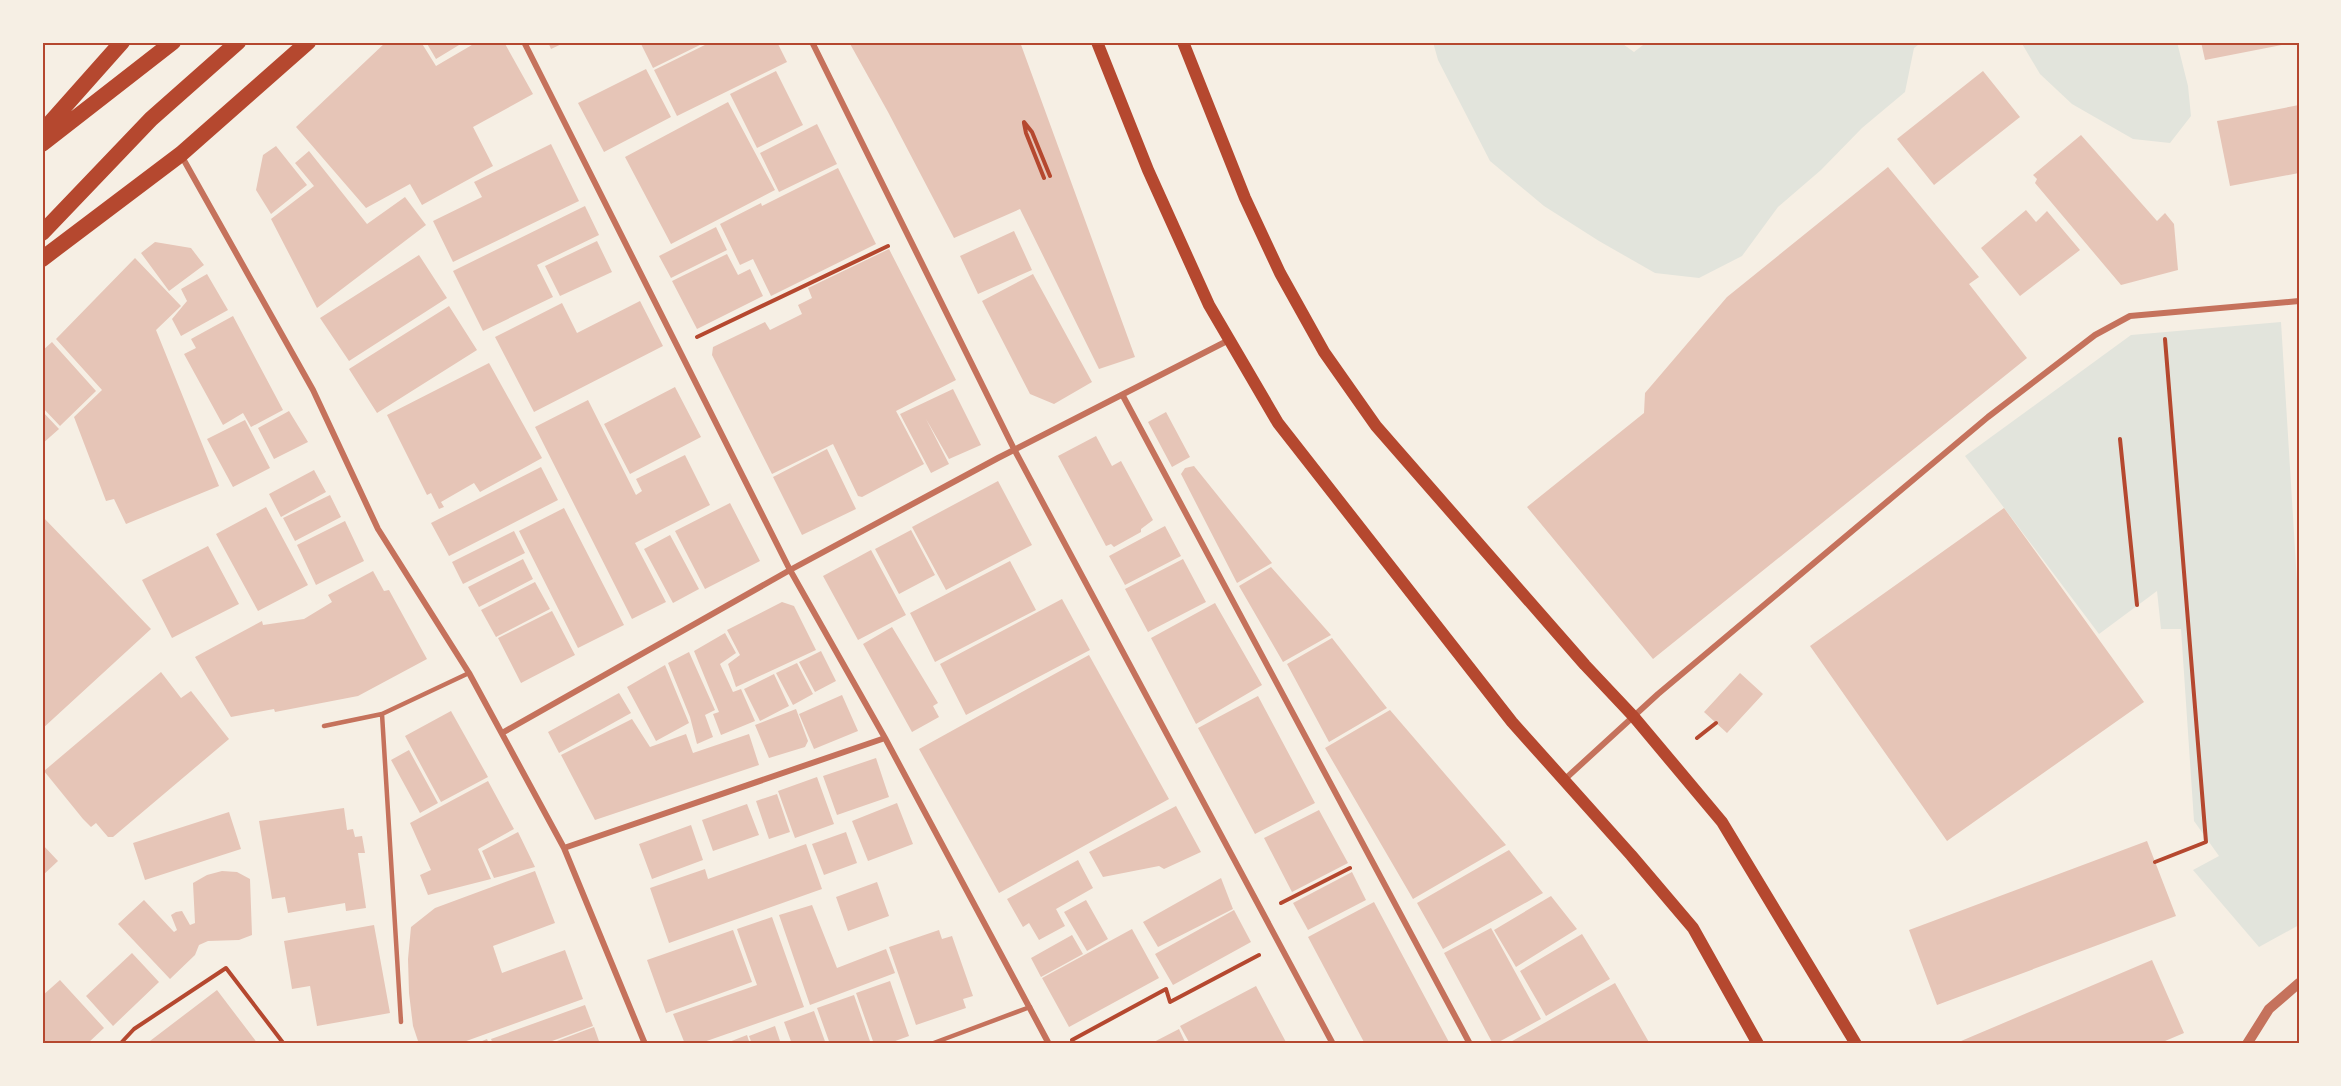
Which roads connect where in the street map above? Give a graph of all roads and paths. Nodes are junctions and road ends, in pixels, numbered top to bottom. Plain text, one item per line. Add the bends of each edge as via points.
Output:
1 (122, 42) edge
2 (172, 42) edge
3 (238, 42) edge
4 (308, 42) edge
5 (524, 42) edge
6 (812, 42) edge
7 (1097, 42) edge
8 (1183, 42) edge
9 (42, 132) edge
10 (42, 144) edge
11 (181, 154) junction
12 (1050, 176) dead end
13 (1044, 178) dead end
14 (42, 233) edge
15 (891, 244) dead end
16 (42, 259) edge
17 (2299, 301) edge
18 (2165, 339) dead end
19 (1230, 340) junction
20 (677, 346) junction
21 (1123, 396) junction
22 (2120, 439) dead end
23 (1014, 449) junction
24 (790, 570) junction
25 (2138, 606) dead end
26 (469, 673) junction
27 (382, 714) junction
28 (1634, 717) junction
29 (1716, 723) dead end
30 (324, 726) dead end
31 (502, 733) junction
32 (885, 738) junction
33 (1697, 738) dead end
34 (1564, 780) junction
35 (564, 848) junction
36 (1370, 858) junction
37 (2155, 862) dead end
38 (1278, 904) dead end
39 (1263, 954) dead end
40 (2299, 983) edge
41 (1030, 1007) junction
42 (401, 1022) dead end
43 (120, 1044) edge
44 (284, 1044) edge
45 (645, 1044) edge
46 (931, 1044) edge
47 (1049, 1044) edge
48 (1064, 1044) edge
49 (1333, 1044) edge
50 (1470, 1044) edge
51 (1758, 1044) edge
52 (1856, 1044) edge
53 (2247, 1044) edge

1 - 9 highway
2 - 10 highway
3 - 14 highway via 151,119
4 - 11 highway
5 - 20 street
6 - 23 street
7 - 19 main road via 1148,170 1209,305
8 - 28 main road via 1245,198 1280,273 1324,352 1376,426
11 - 16 highway
11 - 26 street via 313,390 378,529
12 - 13 path via 1024,122
15 - 20 path
17 - 28 street via 2130,316 2096,335 1988,417
18 - 37 path via 2206,842
19 - 21 street
19 - 34 main road via 1278,423 1512,722
20 - 24 street
21 - 23 street
21 - 36 street
22 - 25 path
23 - 24 street
23 - 49 street
24 - 31 street
24 - 32 street
26 - 27 lane
26 - 31 street
27 - 30 lane
27 - 42 lane
28 - 34 street
28 - 52 main road via 1722,822
29 - 33 path
31 - 35 street
32 - 35 street
32 - 41 street
34 - 51 main road via 1693,928
35 - 45 street
36 - 38 path
36 - 50 street
39 - 48 path via 1170,1002 1166,989
40 - 53 street via 2269,1009
41 - 46 lane
41 - 47 street
43 - 44 path via 134,1029 226,968

